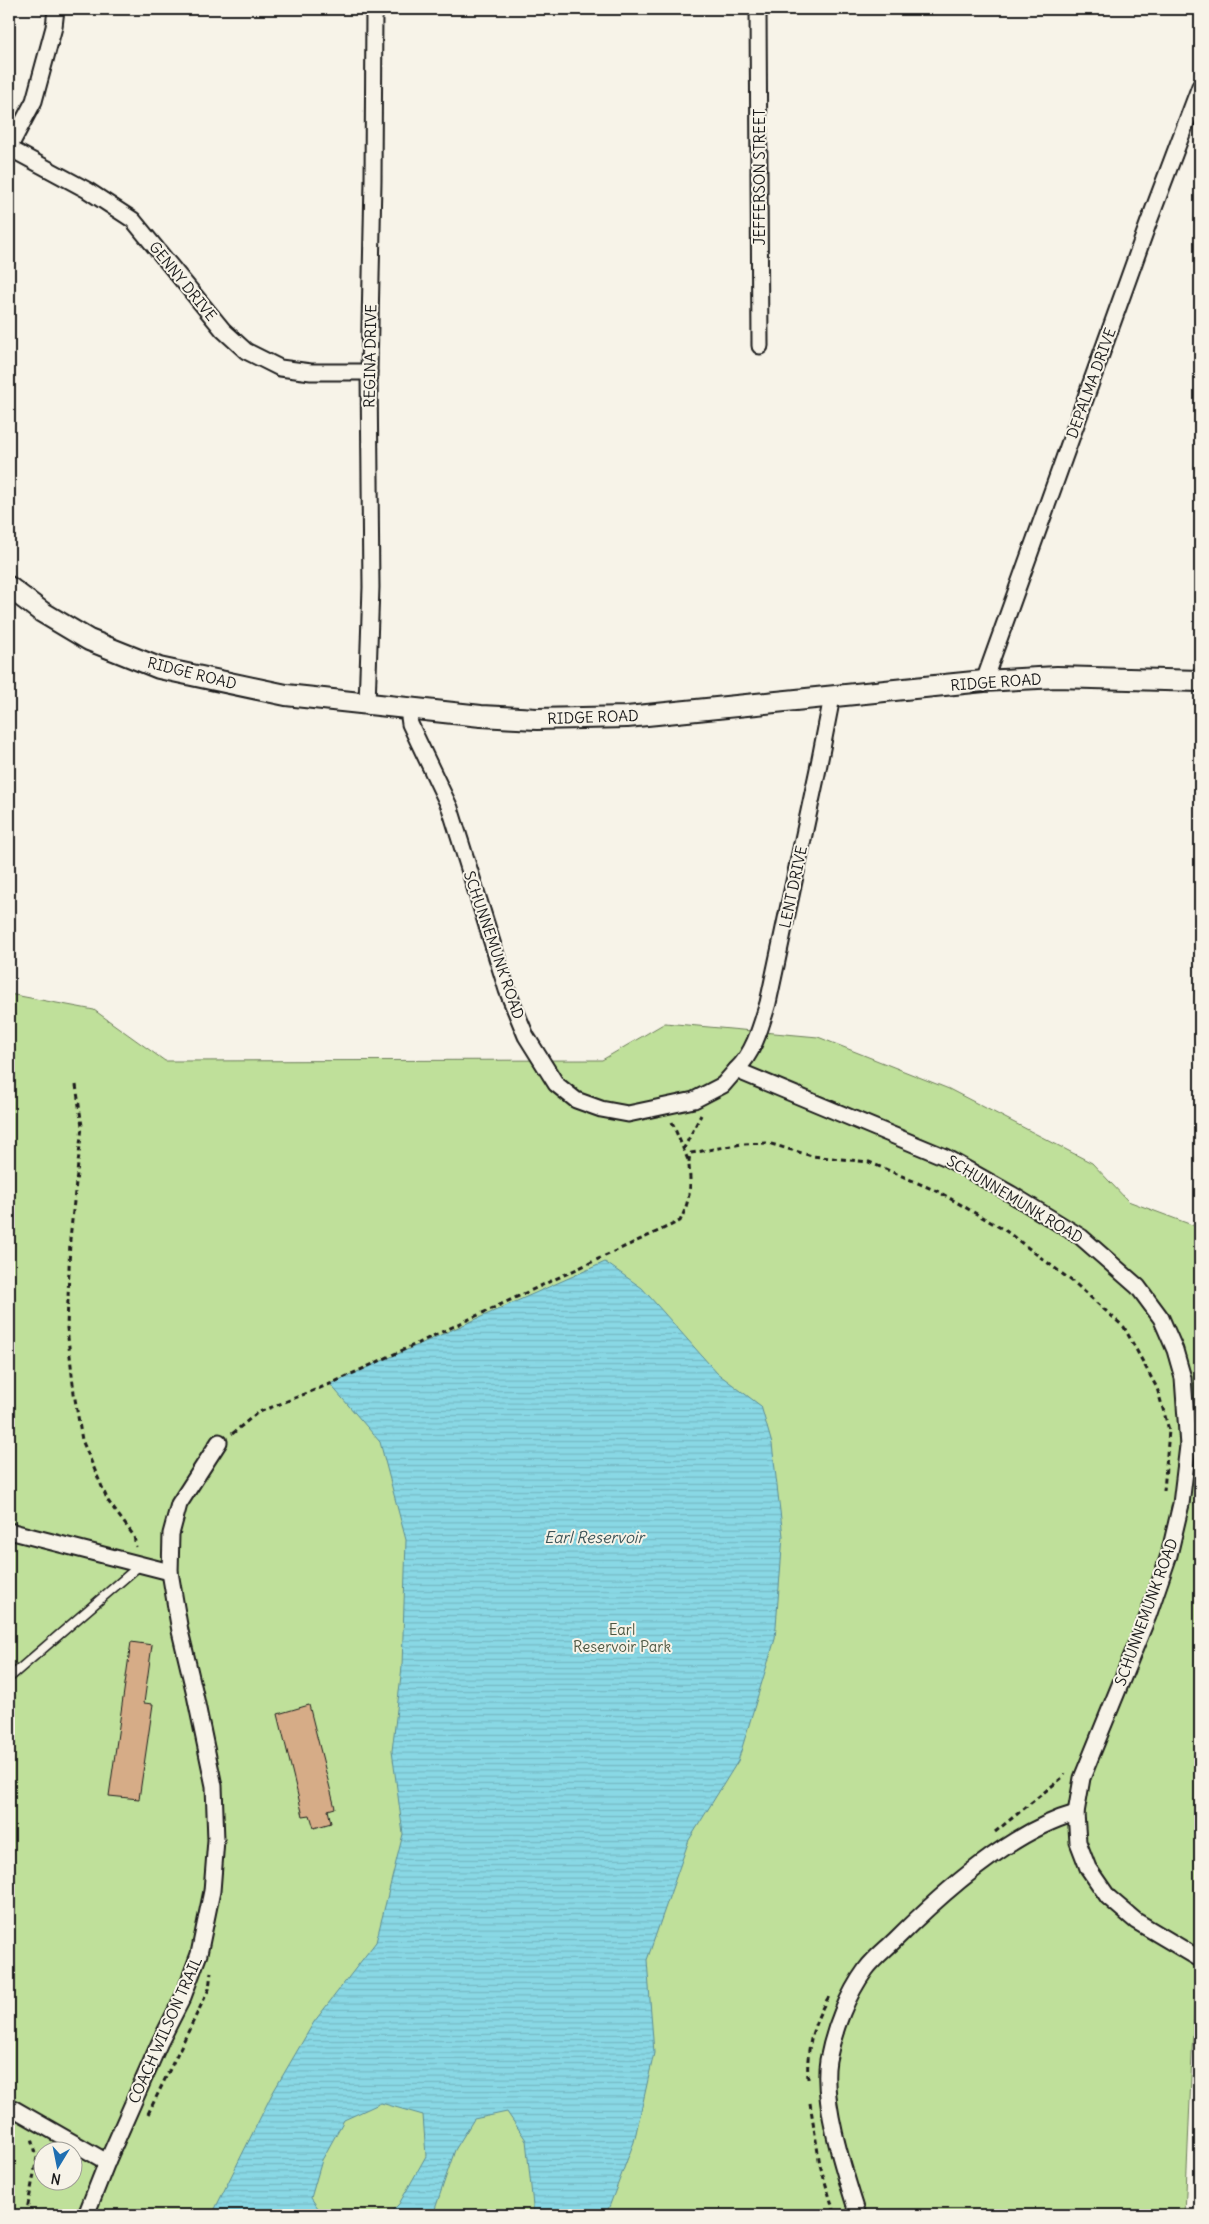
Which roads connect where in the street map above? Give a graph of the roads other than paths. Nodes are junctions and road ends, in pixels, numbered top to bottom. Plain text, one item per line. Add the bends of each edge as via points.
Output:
1 (56, 9) edge
2 (374, 9) edge
3 (758, 9) edge
4 (1200, 86) edge
5 (9, 148) edge
6 (760, 346) dead end
7 (369, 372) junction
8 (9, 587) edge
9 (1200, 681) edge
10 (984, 682) junction
11 (832, 696) junction
12 (367, 704) junction
13 (408, 710) junction
14 (736, 1070) junction
15 (219, 1442) road end
16 (9, 1530) edge
17 (140, 1564) junction
18 (170, 1572) junction
19 (9, 1678) edge
20 (1076, 1812) junction
21 (1200, 1959) edge
22 (9, 2106) edge
23 (107, 2162) junction
24 (86, 2215) edge
25 (858, 2215) edge

1 - 5 street via 34,100
2 - 7 street, REGINA DRIVE
3 - 6 street, JEFFERSON STREET
4 - 10 street, DEPALMA DRIVE
5 - 7 street, GENNY DRIVE via 87,190 133,220 223,330 246,351 280,368 310,372
7 - 12 street, REGINA DRIVE via 372,587
8 - 12 street, RIDGE ROAD via 88,640 160,668 286,694
9 - 10 street, RIDGE ROAD via 1057,677
10 - 11 street, RIDGE ROAD
11 - 13 street, RIDGE ROAD via 627,717 538,719
11 - 14 street, LENT DRIVE via 768,1003 761,1028 744,1063
12 - 13 street, RIDGE ROAD
13 - 14 street, SCHUNNEMUNK ROAD via 410,724 450,808 507,990 526,1036 556,1084 576,1100 628,1114 694,1100 722,1085
14 - 20 street, SCHUNNEMUNK ROAD via 945,1157 1011,1194 1081,1236 1138,1287 1161,1318 1184,1378 1188,1446 1181,1504 1170,1555 1082,1778
15 - 18 street, COACH WILSON TRAIL via 179,1504 171,1534
16 - 17 street
17 - 18 street
17 - 19 lane
18 - 23 street, COACH WILSON TRAIL via 214,1786 216,1840 212,1891 199,1954 183,1997
20 - 21 street, SCHUNNEMUNK ROAD via 1078,1842 1088,1868 1108,1897 1136,1921
20 - 25 street via 1054,1819 1018,1838 921,1913 866,1969 843,2010 828,2061 829,2092 833,2125
22 - 23 street
23 - 24 street, COACH WILSON TRAIL

